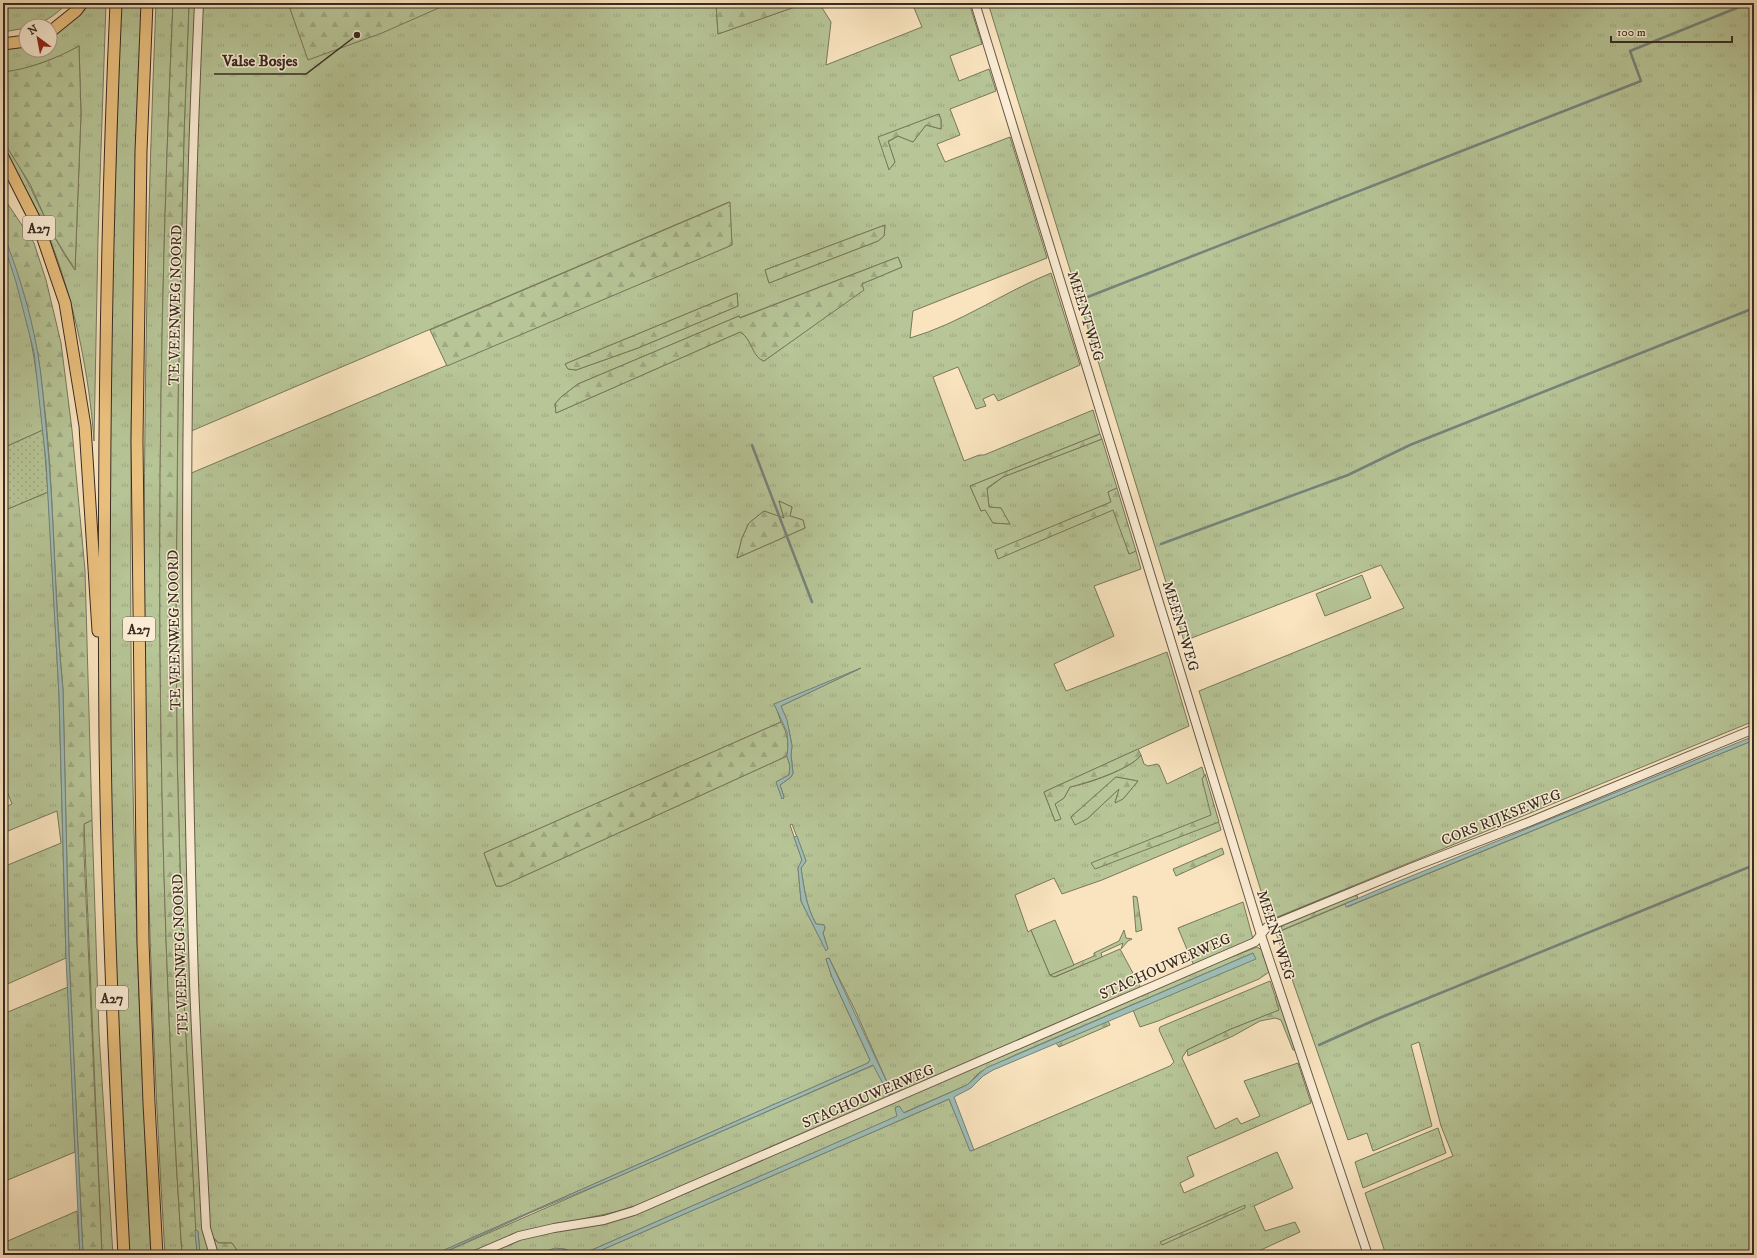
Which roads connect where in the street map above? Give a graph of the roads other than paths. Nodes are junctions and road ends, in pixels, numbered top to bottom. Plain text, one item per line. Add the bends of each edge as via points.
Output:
1 (82, 3) edge
2 (116, 3) edge
3 (147, 3) edge
4 (199, 3) edge
5 (975, 3) edge
6 (58, 26) edge
7 (18, 42) edge
8 (3, 44) edge
9 (3, 157) edge
10 (1754, 729) edge
11 (105, 742) junction
12 (1261, 934) junction
13 (124, 1255) edge
14 (157, 1255) edge
15 (214, 1255) edge
16 (475, 1255) edge
17 (1368, 1255) edge

1 - 6 highway
2 - 11 highway, A27 via 104,438
3 - 14 highway, A27 via 141,151 136,441 143,942
4 - 15 street, TE VEENWEG NOORD via 187,394 188,628 194,984 206,1228
5 - 12 street, MEENTWEG
7 - 8 highway
9 - 11 highway, A27 via 40,230 60,286 71,335 85,426
10 - 12 street, CORS RIJKSEWEG via 1267,927
11 - 13 highway, A27 via 110,938
12 - 16 street, STACHOUWERWEG via 1255,942 648,1205 604,1220 518,1236
12 - 17 street, MEENTWEG

